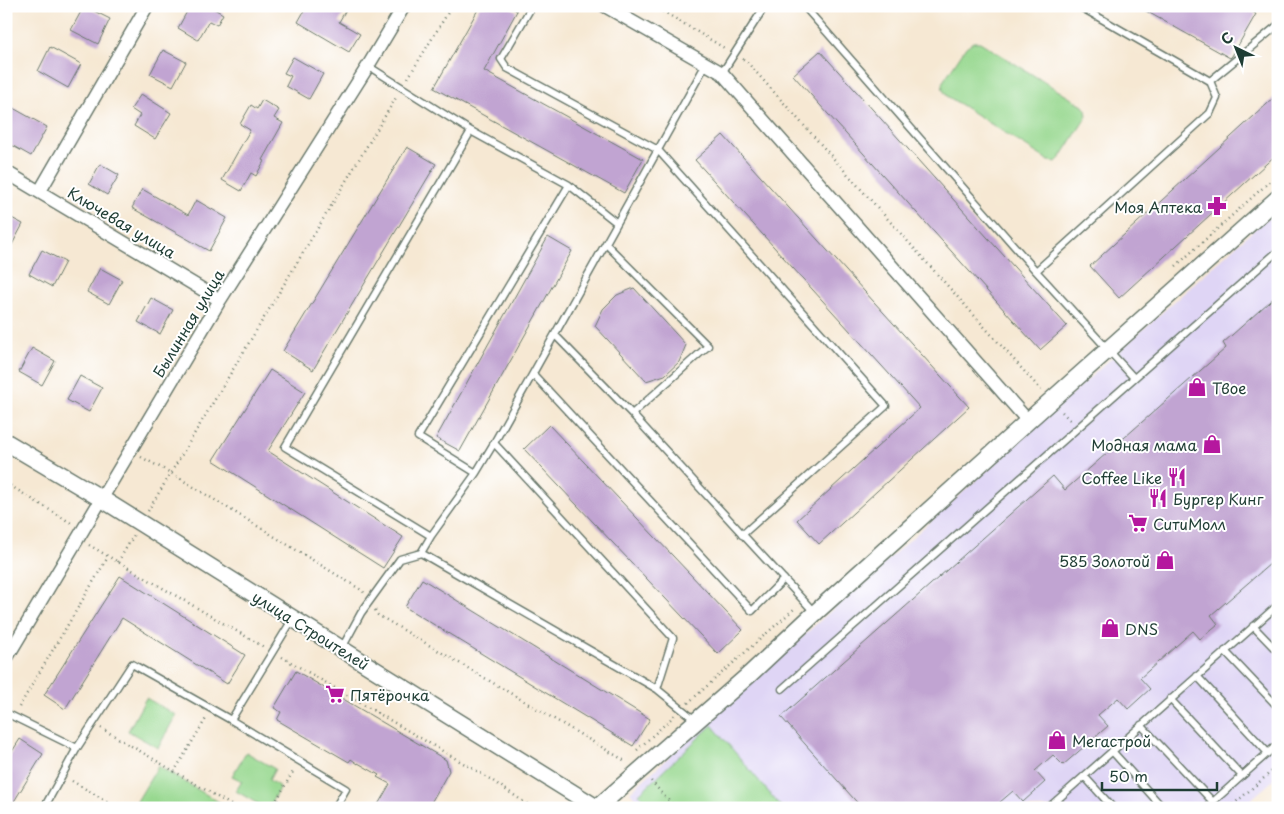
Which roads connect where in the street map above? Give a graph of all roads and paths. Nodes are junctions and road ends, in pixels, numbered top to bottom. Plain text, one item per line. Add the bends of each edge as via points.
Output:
1 (147, 6) edge
2 (404, 6) edge
3 (452, 6) edge
4 (532, 6) edge
5 (605, 6) edge
6 (654, 6) edge
7 (765, 6) edge
8 (804, 6) edge
9 (1079, 6) edge
10 (1278, 25) edge
11 (734, 54) junction
12 (706, 64) junction
13 (368, 66) junction
14 (722, 73) junction
15 (1210, 81) junction
16 (402, 88) junction
17 (471, 131) junction
18 (658, 150) junction
19 (6, 172) edge
20 (570, 185) junction
21 (40, 192) junction
22 (1278, 198) edge
23 (617, 224) junction
24 (606, 244) junction
25 (1278, 251) edge
26 (1036, 272) junction
27 (220, 300) junction
28 (554, 335) junction
29 (1108, 350) junction
30 (533, 374) junction
31 (1134, 378) junction
32 (1051, 401) junction
33 (632, 414) junction
34 (1028, 421) junction
35 (1078, 428) junction
36 (6, 442) edge
37 (494, 444) junction
38 (131, 451) junction
39 (171, 473) junction
40 (476, 473) junction
41 (102, 499) junction
42 (141, 523) junction
43 (742, 535) junction
44 (431, 536) junction
45 (421, 553) junction
46 (108, 556) dead end
47 (118, 562) dead end
48 (784, 579) junction
49 (370, 602) junction
50 (1278, 605) edge
51 (815, 613) junction
52 (293, 619) junction
53 (1253, 626) junction
54 (341, 649) junction
55 (1225, 651) junction
56 (1278, 652) edge
57 (6, 659) edge
58 (1197, 676) junction
59 (657, 689) junction
60 (782, 689) dead end
61 (1170, 699) junction
62 (211, 708) junction
63 (1278, 708) edge
64 (10, 715) edge
65 (231, 720) junction
66 (696, 720) junction
67 (93, 724) junction
68 (1141, 725) junction
69 (1278, 744) edge
70 (77, 748) junction
71 (1112, 751) junction
72 (1268, 753) junction
73 (299, 761) junction
74 (1278, 766) edge
75 (640, 770) junction
76 (174, 772) junction
77 (62, 775) junction
78 (1084, 776) junction
79 (1242, 776) junction
80 (1057, 800) junction
81 (1213, 802) junction
82 (113, 807) edge
83 (44, 808) edge
84 (118, 808) edge
85 (236, 808) edge
86 (272, 808) edge
87 (335, 808) edge
88 (597, 808) edge
89 (675, 808) edge
90 (1048, 808) edge
91 (1064, 808) edge
92 (1113, 808) edge
93 (1163, 808) edge
94 (1206, 808) edge
95 (1229, 808) edge

1 - 21 street
2 - 13 street, Былинная улица
3 - 16 path
4 - 18 lane via 501,59 507,68
5 - 12 street
6 - 11 path
7 - 11 lane
8 - 26 lane
9 - 15 lane
10 - 15 lane
11 - 14 lane
11 - 32 path via 747,62
12 - 14 street
12 - 18 lane
13 - 16 lane
13 - 27 street, Былинная улица
14 - 34 street
15 - 26 lane via 1216,98 1210,113
16 - 17 lane
16 - 39 path
17 - 20 lane
17 - 44 lane via 285,447
18 - 23 lane
18 - 43 lane via 886,406
19 - 21 street, Ключевая улица
20 - 23 lane
20 - 40 lane via 418,437
21 - 27 street, Ключевая улица
22 - 29 street
23 - 24 lane
24 - 28 lane
24 - 33 lane via 708,346
25 - 31 lane
26 - 29 lane
27 - 38 street, Былинная улица
28 - 30 lane
28 - 33 lane
29 - 31 lane
29 - 32 street
30 - 37 lane
30 - 48 lane via 752,611
31 - 35 lane
32 - 34 street
32 - 35 path
33 - 43 lane
34 - 51 street
35 - 60 lane
36 - 41 street, улица Строителей
37 - 40 lane
37 - 59 lane via 673,638
38 - 39 path
38 - 41 street, Былинная улица
39 - 42 path
39 - 49 path via 363,591
40 - 44 lane
41 - 42 street, улица Строителей
41 - 57 street, Былинная улица
42 - 47 path
42 - 52 street, улица Строителей
43 - 48 lane
44 - 45 lane
45 - 49 lane via 400,559
45 - 59 lane
46 - 64 path
48 - 51 lane
49 - 54 lane
49 - 75 path via 378,615
50 - 53 lane
51 - 66 street
52 - 54 street, улица Строителей
52 - 65 lane
53 - 55 lane
53 - 56 lane
54 - 88 street, улица Строителей
55 - 58 lane
55 - 63 lane
58 - 61 lane
58 - 72 lane
59 - 66 lane
61 - 68 lane
61 - 79 lane
62 - 65 lane
62 - 67 lane via 132,664
62 - 76 path
64 - 70 lane
65 - 73 lane
66 - 75 street
67 - 70 lane
67 - 76 path
68 - 71 lane
68 - 81 lane
69 - 72 lane
70 - 77 lane
71 - 78 lane
71 - 93 lane
72 - 79 lane
73 - 86 path
73 - 87 lane via 346,789
74 - 95 path
75 - 88 street
75 - 89 path
76 - 85 path
77 - 82 path
77 - 83 lane
78 - 80 lane
78 - 92 lane
79 - 81 lane
80 - 90 lane
80 - 91 lane
81 - 94 lane
82 - 84 path

